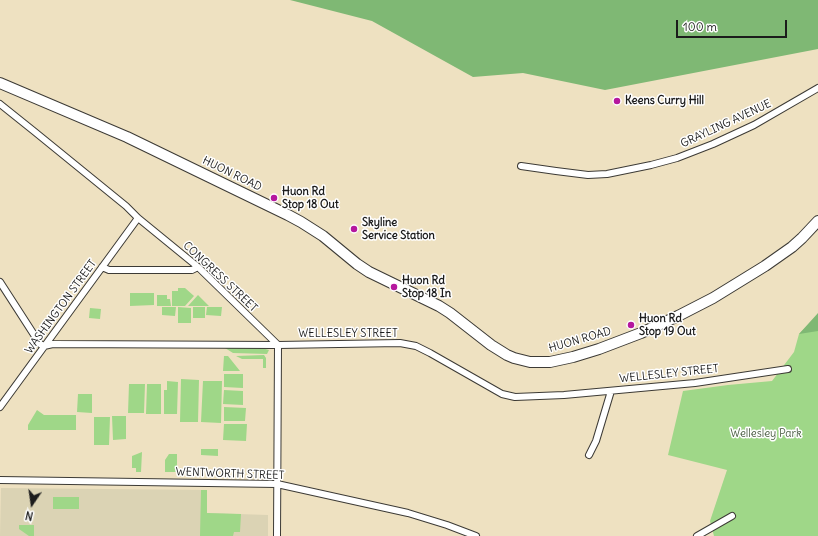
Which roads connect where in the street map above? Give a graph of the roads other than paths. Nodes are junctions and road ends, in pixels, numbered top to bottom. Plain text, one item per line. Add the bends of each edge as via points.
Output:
1 (0, 83) edge
2 (818, 88) edge
3 (0, 104) edge
4 (520, 166) dead end
5 (138, 218) junction
6 (818, 221) edge
7 (102, 267) junction
8 (198, 267) junction
9 (0, 282) edge
10 (278, 345) junction
11 (44, 346) junction
12 (788, 369) dead end
13 (611, 391) junction
14 (0, 407) edge
15 (589, 455) dead end
16 (0, 480) edge
17 (277, 484) junction
18 (732, 516) dead end
19 (277, 536) edge
20 (476, 536) edge
21 (697, 536) edge

1 - 6 main road, HUON ROAD via 127,137 292,217 323,236 369,272 439,306 507,355 530,362 550,362 574,357 641,333 678,316 765,266 802,238
2 - 4 street, GRAYLING AVENUE via 754,125 713,144 651,165 588,175
3 - 5 street, CONGRESS STREET
5 - 7 street, WASHINGTON STREET
5 - 8 street, CONGRESS STREET
7 - 8 street via 109,270 192,270
7 - 11 street, WASHINGTON STREET
8 - 10 street, CONGRESS STREET
9 - 11 street via 40,344
10 - 11 street, WELLESLEY STREET
10 - 13 street, WELLESLEY STREET via 416,346 502,394 515,397
10 - 17 street
11 - 14 street, WASHINGTON STREET
12 - 13 street, WELLESLEY STREET via 695,383
13 - 15 street via 596,441
16 - 17 street, WENTWORTH STREET
17 - 19 street
17 - 20 street, WENTWORTH STREET via 408,513
18 - 21 street

